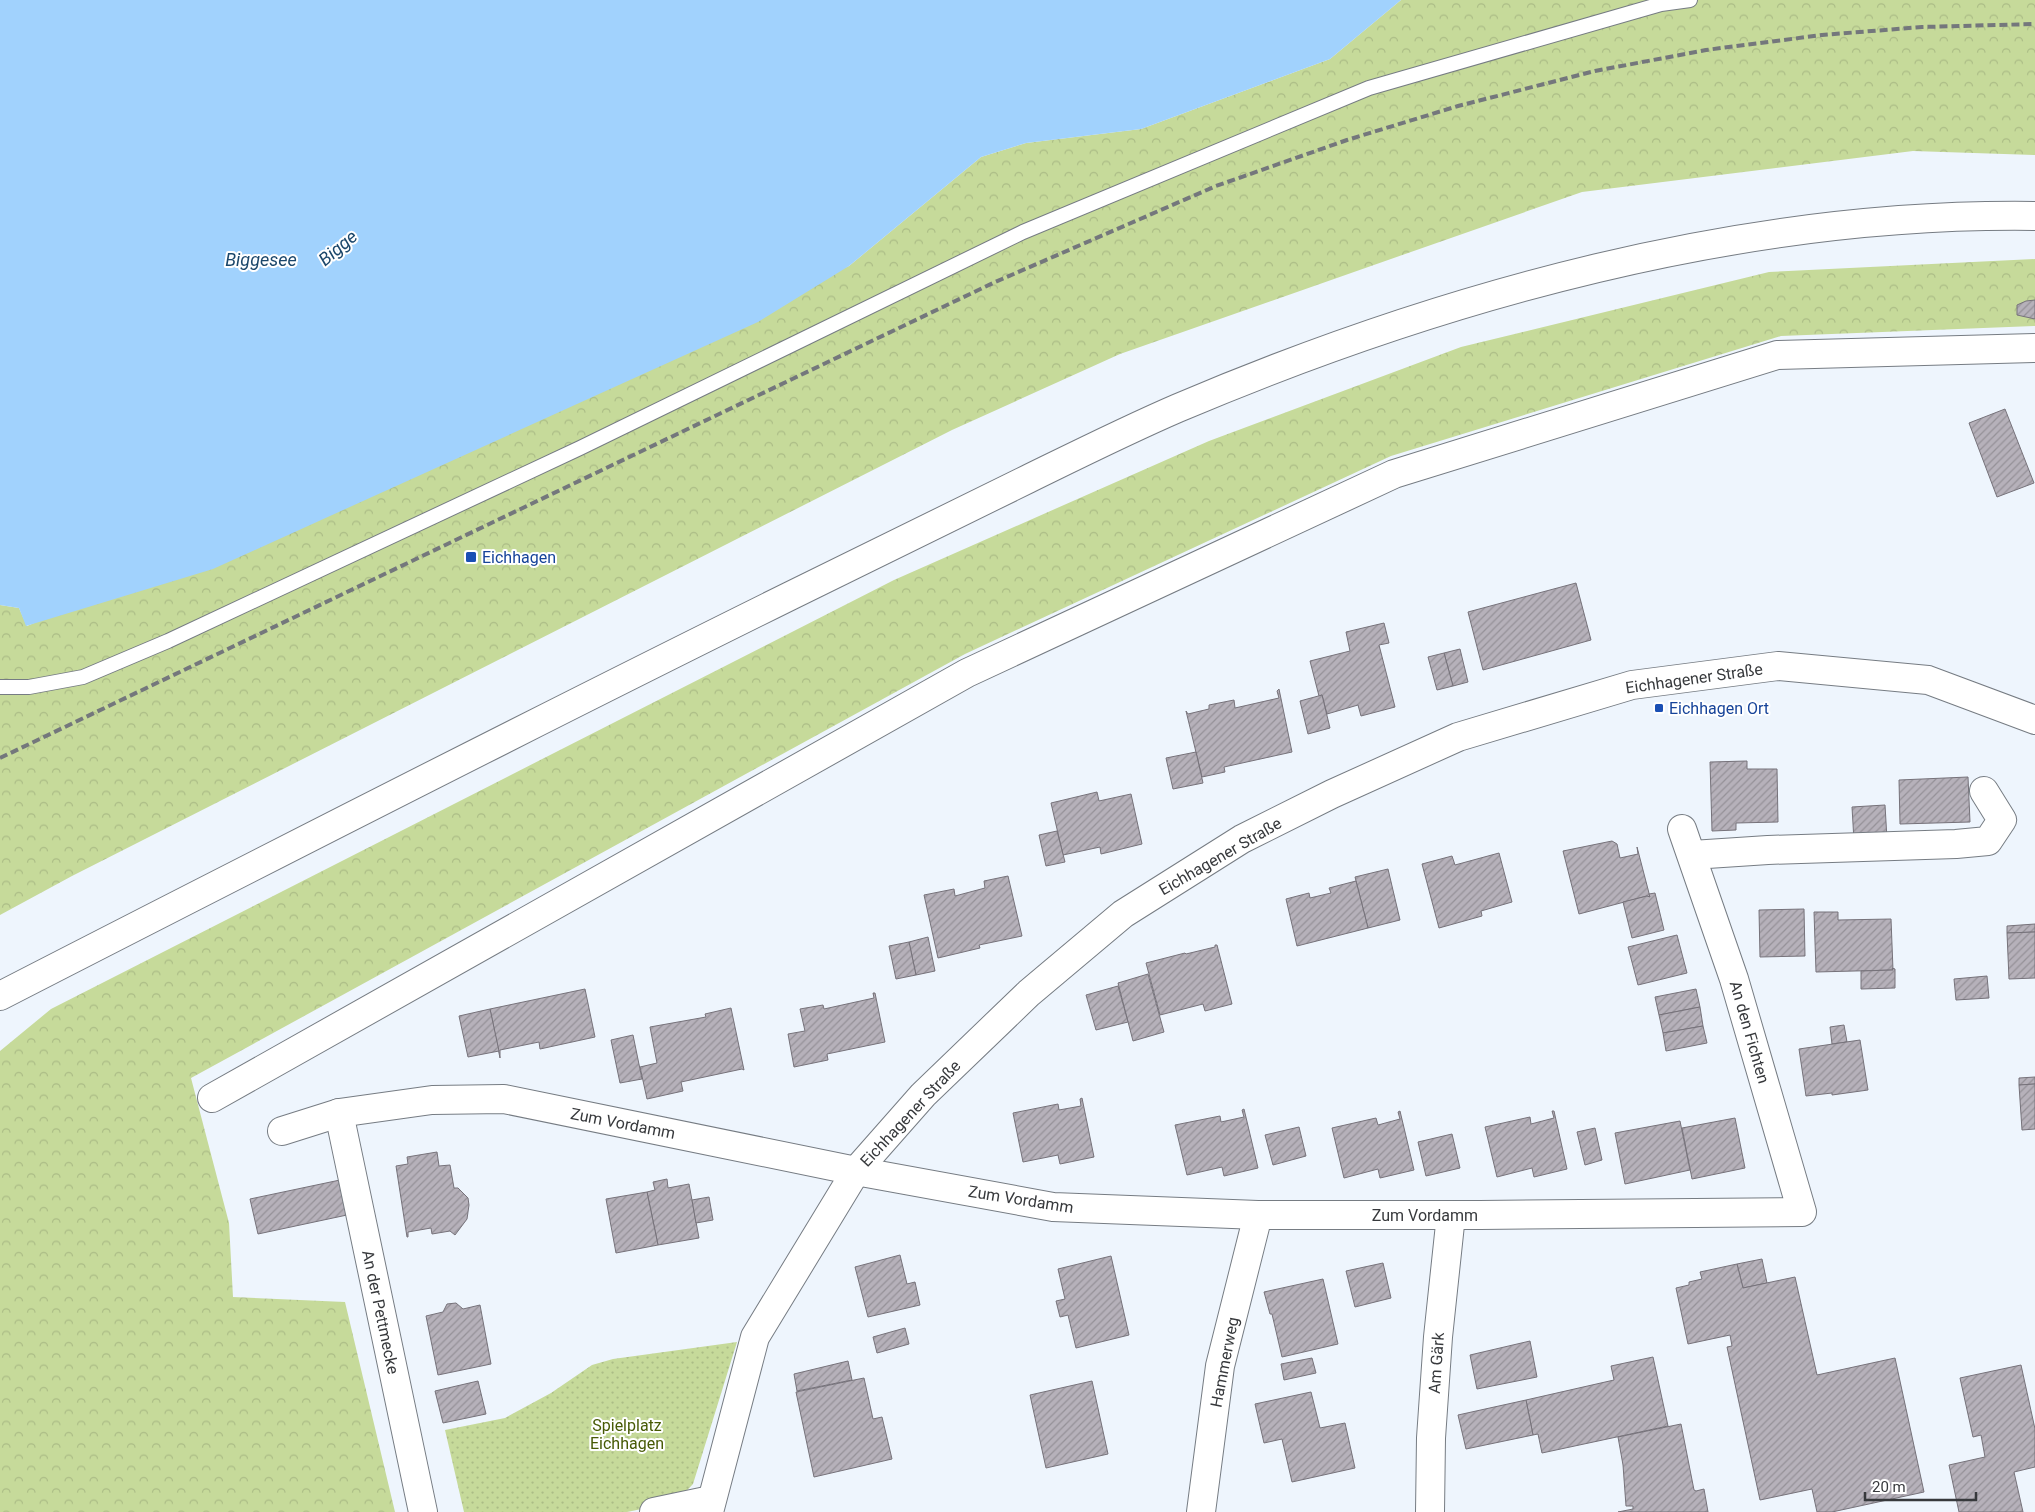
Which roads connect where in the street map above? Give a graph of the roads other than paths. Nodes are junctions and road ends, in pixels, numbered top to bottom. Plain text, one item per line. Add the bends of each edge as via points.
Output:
1 (1690, 0) edge
2 (2035, 216) edge
3 (2035, 348) edge
4 (0, 687) edge
5 (2035, 720) edge
6 (1984, 791) dead end
7 (1682, 830) dead end
8 (1692, 855) junction
9 (0, 996) edge
10 (212, 1098) dead end
11 (339, 1113) junction
12 (282, 1131) dead end
13 (856, 1171) junction
14 (1802, 1212) joint
15 (1258, 1214) junction
16 (1451, 1215) junction
17 (710, 1506) edge
18 (423, 1512) edge
19 (654, 1512) edge
20 (1201, 1512) edge
21 (1430, 1512) edge

1 - 4 lane via 1661,4 1369,88 1024,232 580,448 168,640 83,677 29,687
2 - 9 street via 1988,215 1854,225 1758,237 1645,257 1533,284 1314,353 1174,410 906,539 545,717
3 - 10 street via 1778,355 1394,474 967,672
5 - 13 street, Eichhagener Straße via 1928,680 1778,666 1632,684 1458,737 1242,839 1123,914 1029,993 923,1095
6 - 8 street via 2002,820 1988,841
7 - 8 street, An den Fichten
8 - 14 street, An den Fichten via 1734,978
11 - 12 street, Zum Vordamm
11 - 13 street, Zum Vordamm via 432,1100 504,1099
11 - 18 street, An der Pettmecke
13 - 15 street, Zum Vordamm via 1053,1207
13 - 17 street, Eichhagener Straße via 755,1337
14 - 16 street, Zum Vordamm
15 - 16 street, Zum Vordamm
15 - 20 street, Hammerweg via 1220,1366
16 - 21 street, Am Gärk via 1431,1428
17 - 19 street

